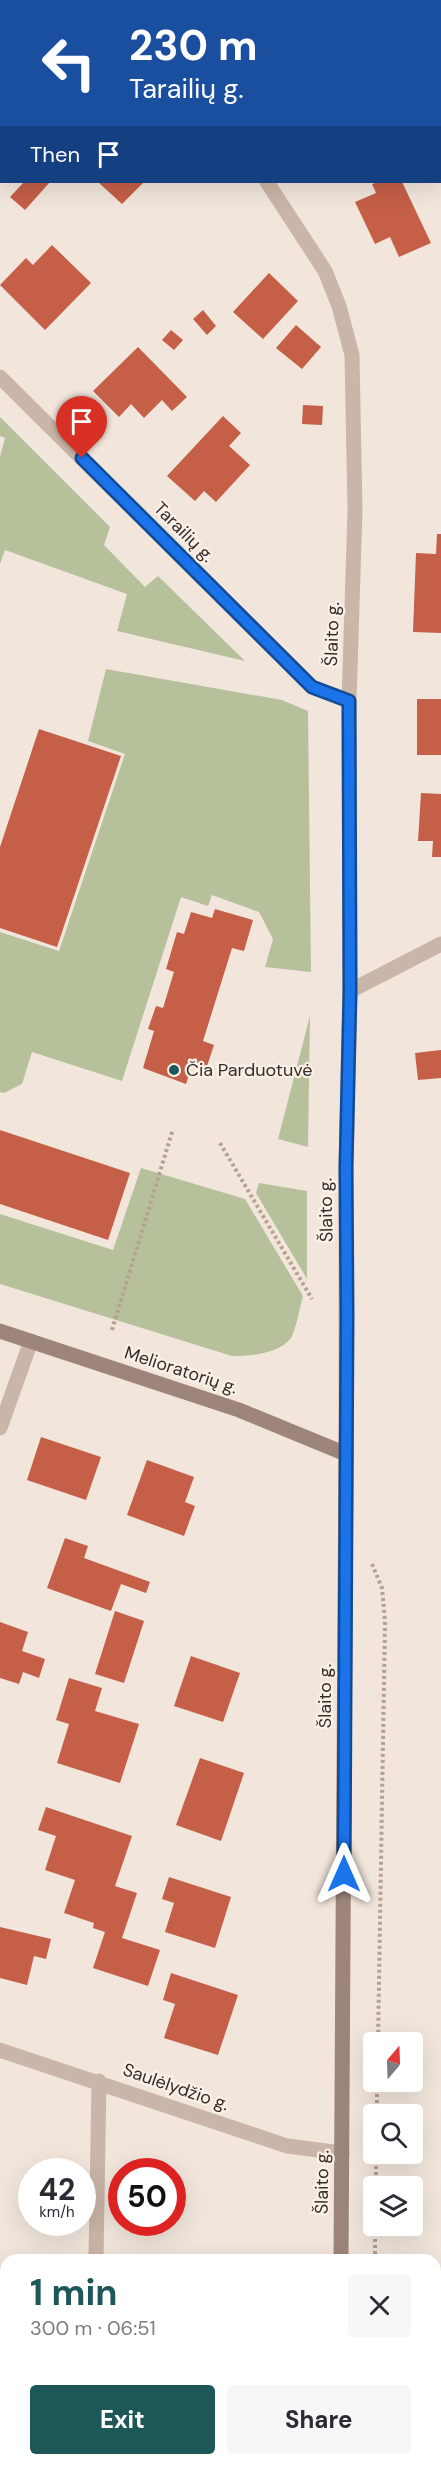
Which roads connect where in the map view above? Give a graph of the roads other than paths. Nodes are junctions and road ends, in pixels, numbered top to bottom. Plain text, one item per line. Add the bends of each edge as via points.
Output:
1 (268, 183) edge
2 (0, 376) edge
3 (349, 701) junction
4 (441, 944) edge
5 (350, 991) junction
6 (0, 1331) edge
7 (31, 1341) junction
8 (0, 1428) edge
9 (346, 1454) junction
10 (0, 2050) edge
11 (99, 2081) junction
12 (342, 2153) junction
13 (96, 2254) edge
14 (341, 2254) edge

1 - 3 street, Šlaito g. via 325,271 352,355 355,511
2 - 3 street, Tarailių g. via 312,687
3 - 5 street, Šlaito g.
4 - 5 street
5 - 9 street, Šlaito g.
6 - 7 main road, Melioratorių g.
7 - 8 street
7 - 9 main road, Melioratorių g. via 239,1410
9 - 12 main road, Šlaito g.
10 - 11 street, Saulėlydžio g.
11 - 12 street, Saulėlydžio g. via 287,2146
11 - 13 street
12 - 14 main road, Šlaito g.

